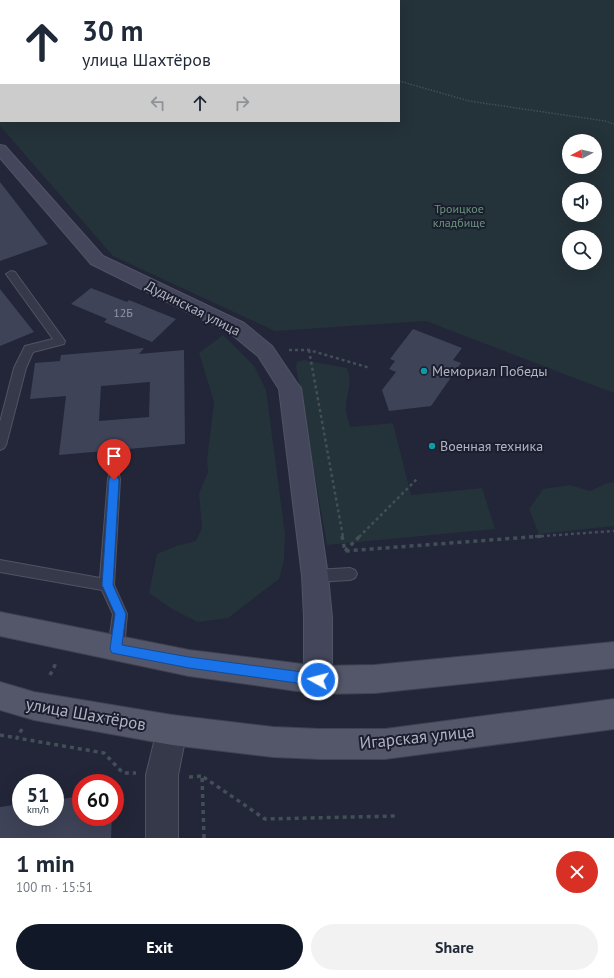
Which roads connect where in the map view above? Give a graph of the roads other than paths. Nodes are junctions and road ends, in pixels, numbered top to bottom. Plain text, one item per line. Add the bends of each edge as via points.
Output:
1 (0, 149) edge
2 (11, 274) dead end
3 (0, 445) edge
4 (114, 480) dead end
5 (0, 566) edge
6 (350, 574) dead end
7 (314, 576) junction
8 (107, 585) junction
9 (0, 624) edge
10 (116, 649) junction
11 (614, 655) edge
12 (318, 680) junction
13 (0, 696) edge
14 (614, 714) edge
15 (172, 730) junction
16 (162, 838) edge

1 - 7 street, Дудинская улица via 97,260 237,328 264,351 290,388
2 - 3 lane via 60,341 29,349 20,368
4 - 8 lane
5 - 8 lane
6 - 7 lane
7 - 12 street, Дудинская улица via 319,628
8 - 10 lane via 120,614
9 - 10 main road
10 - 12 main road via 189,663
11 - 12 main road via 375,679
13 - 15 main road, улица Шахтёров via 34,706
14 - 15 main road, Игарская улица via 385,744 273,742
15 - 16 street via 162,775

